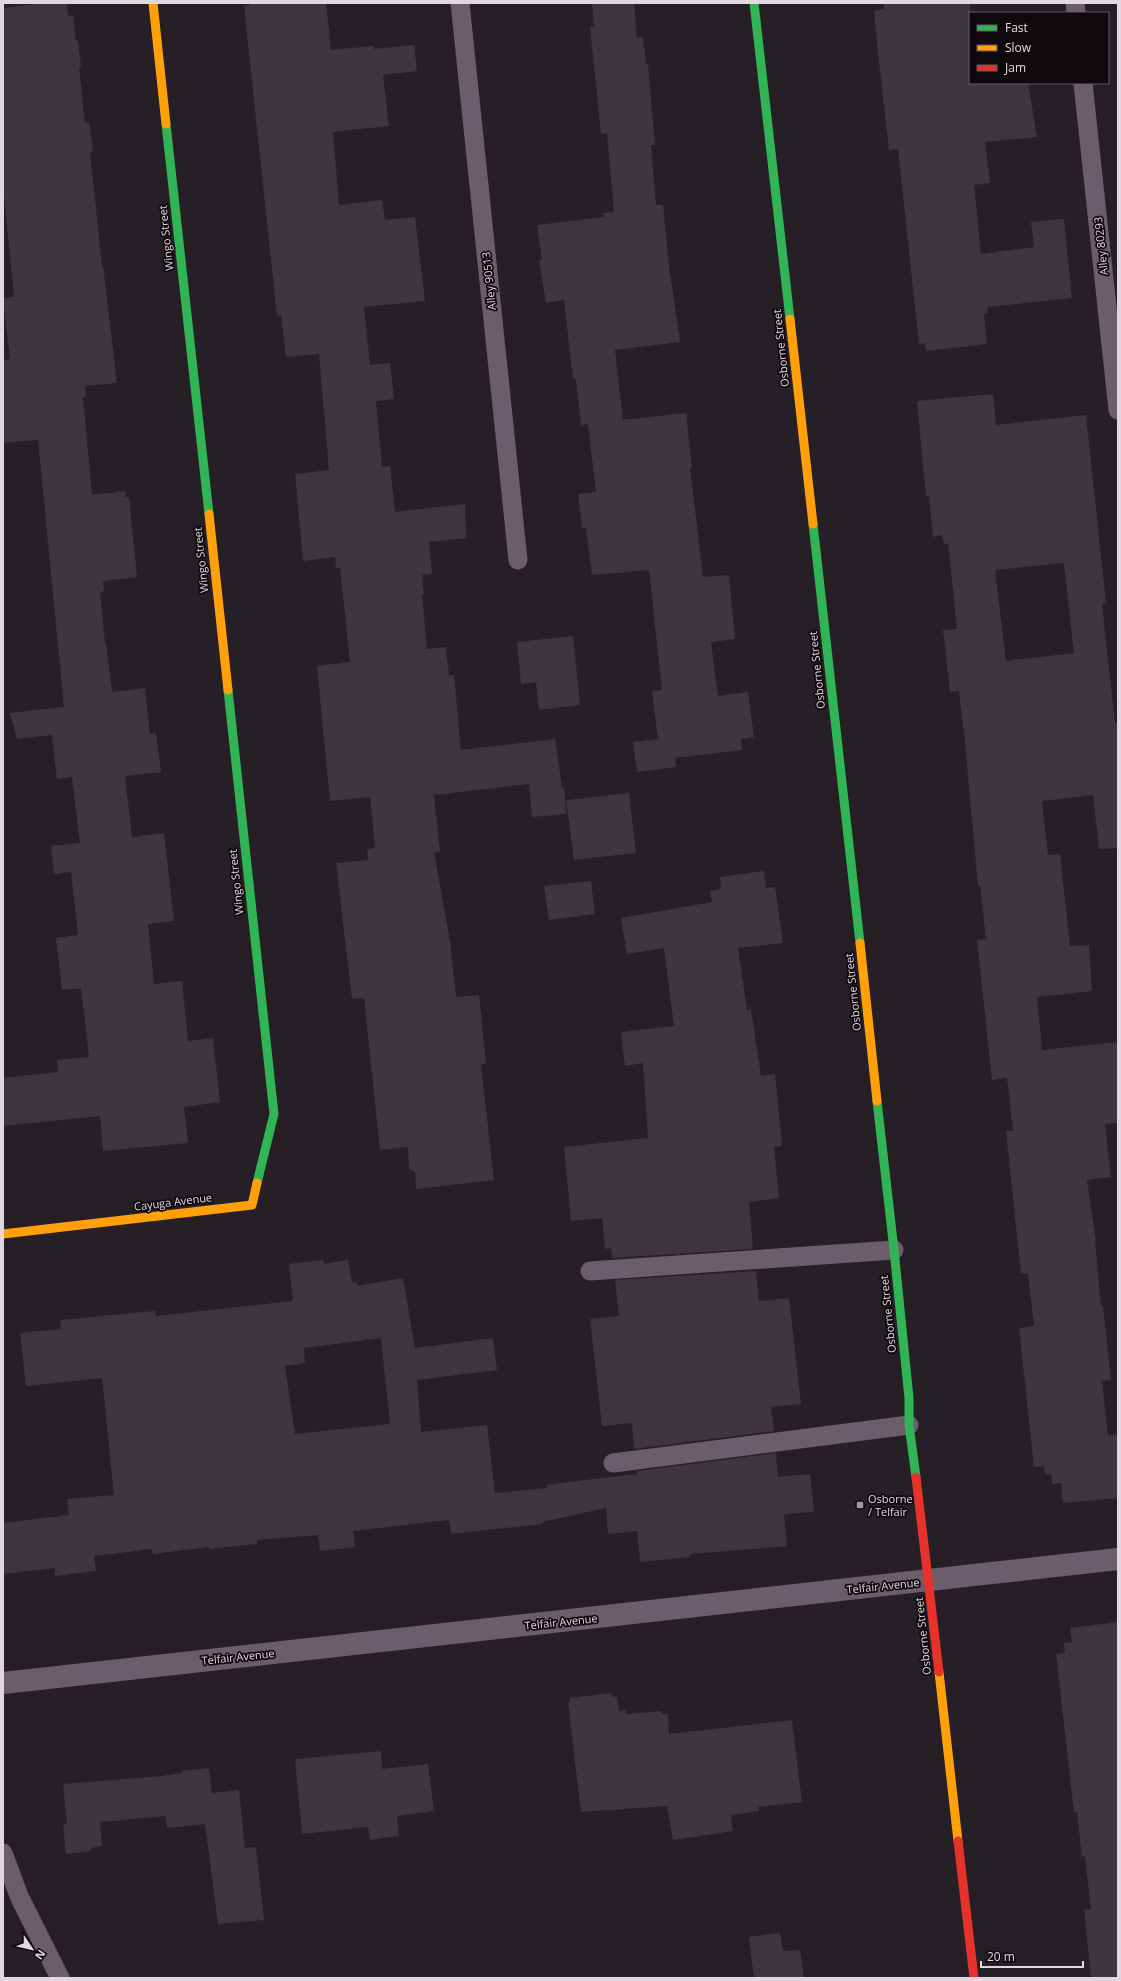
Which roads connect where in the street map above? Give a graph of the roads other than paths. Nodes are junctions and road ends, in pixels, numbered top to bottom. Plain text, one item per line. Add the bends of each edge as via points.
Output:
1 (153, 3) edge
2 (460, 3) edge
3 (754, 3) edge
4 (1083, 84) edge
5 (1118, 410) edge
6 (518, 560) dead end
7 (274, 1114) joint
8 (3, 1234) edge
9 (894, 1250) junction
10 (590, 1271) dead end
11 (909, 1425) junction
12 (613, 1463) dead end
13 (1118, 1559) edge
14 (929, 1581) junction
15 (3, 1683) edge
16 (3, 1852) edge
17 (60, 1978) edge
18 (974, 1978) edge

1 - 7 main road, Wingo Street
2 - 6 lane, Alley 90513
3 - 9 main road, Osborne Street
4 - 5 lane, Alley 80293
7 - 8 main road, Cayuga Avenue via 252,1205
9 - 10 lane
9 - 11 main road, Osborne Street via 909,1398
11 - 12 lane
11 - 14 main road, Osborne Street
13 - 14 street, Telfair Avenue
14 - 15 street, Telfair Avenue
14 - 18 main road, Osborne Street
16 - 17 lane via 19,1896

